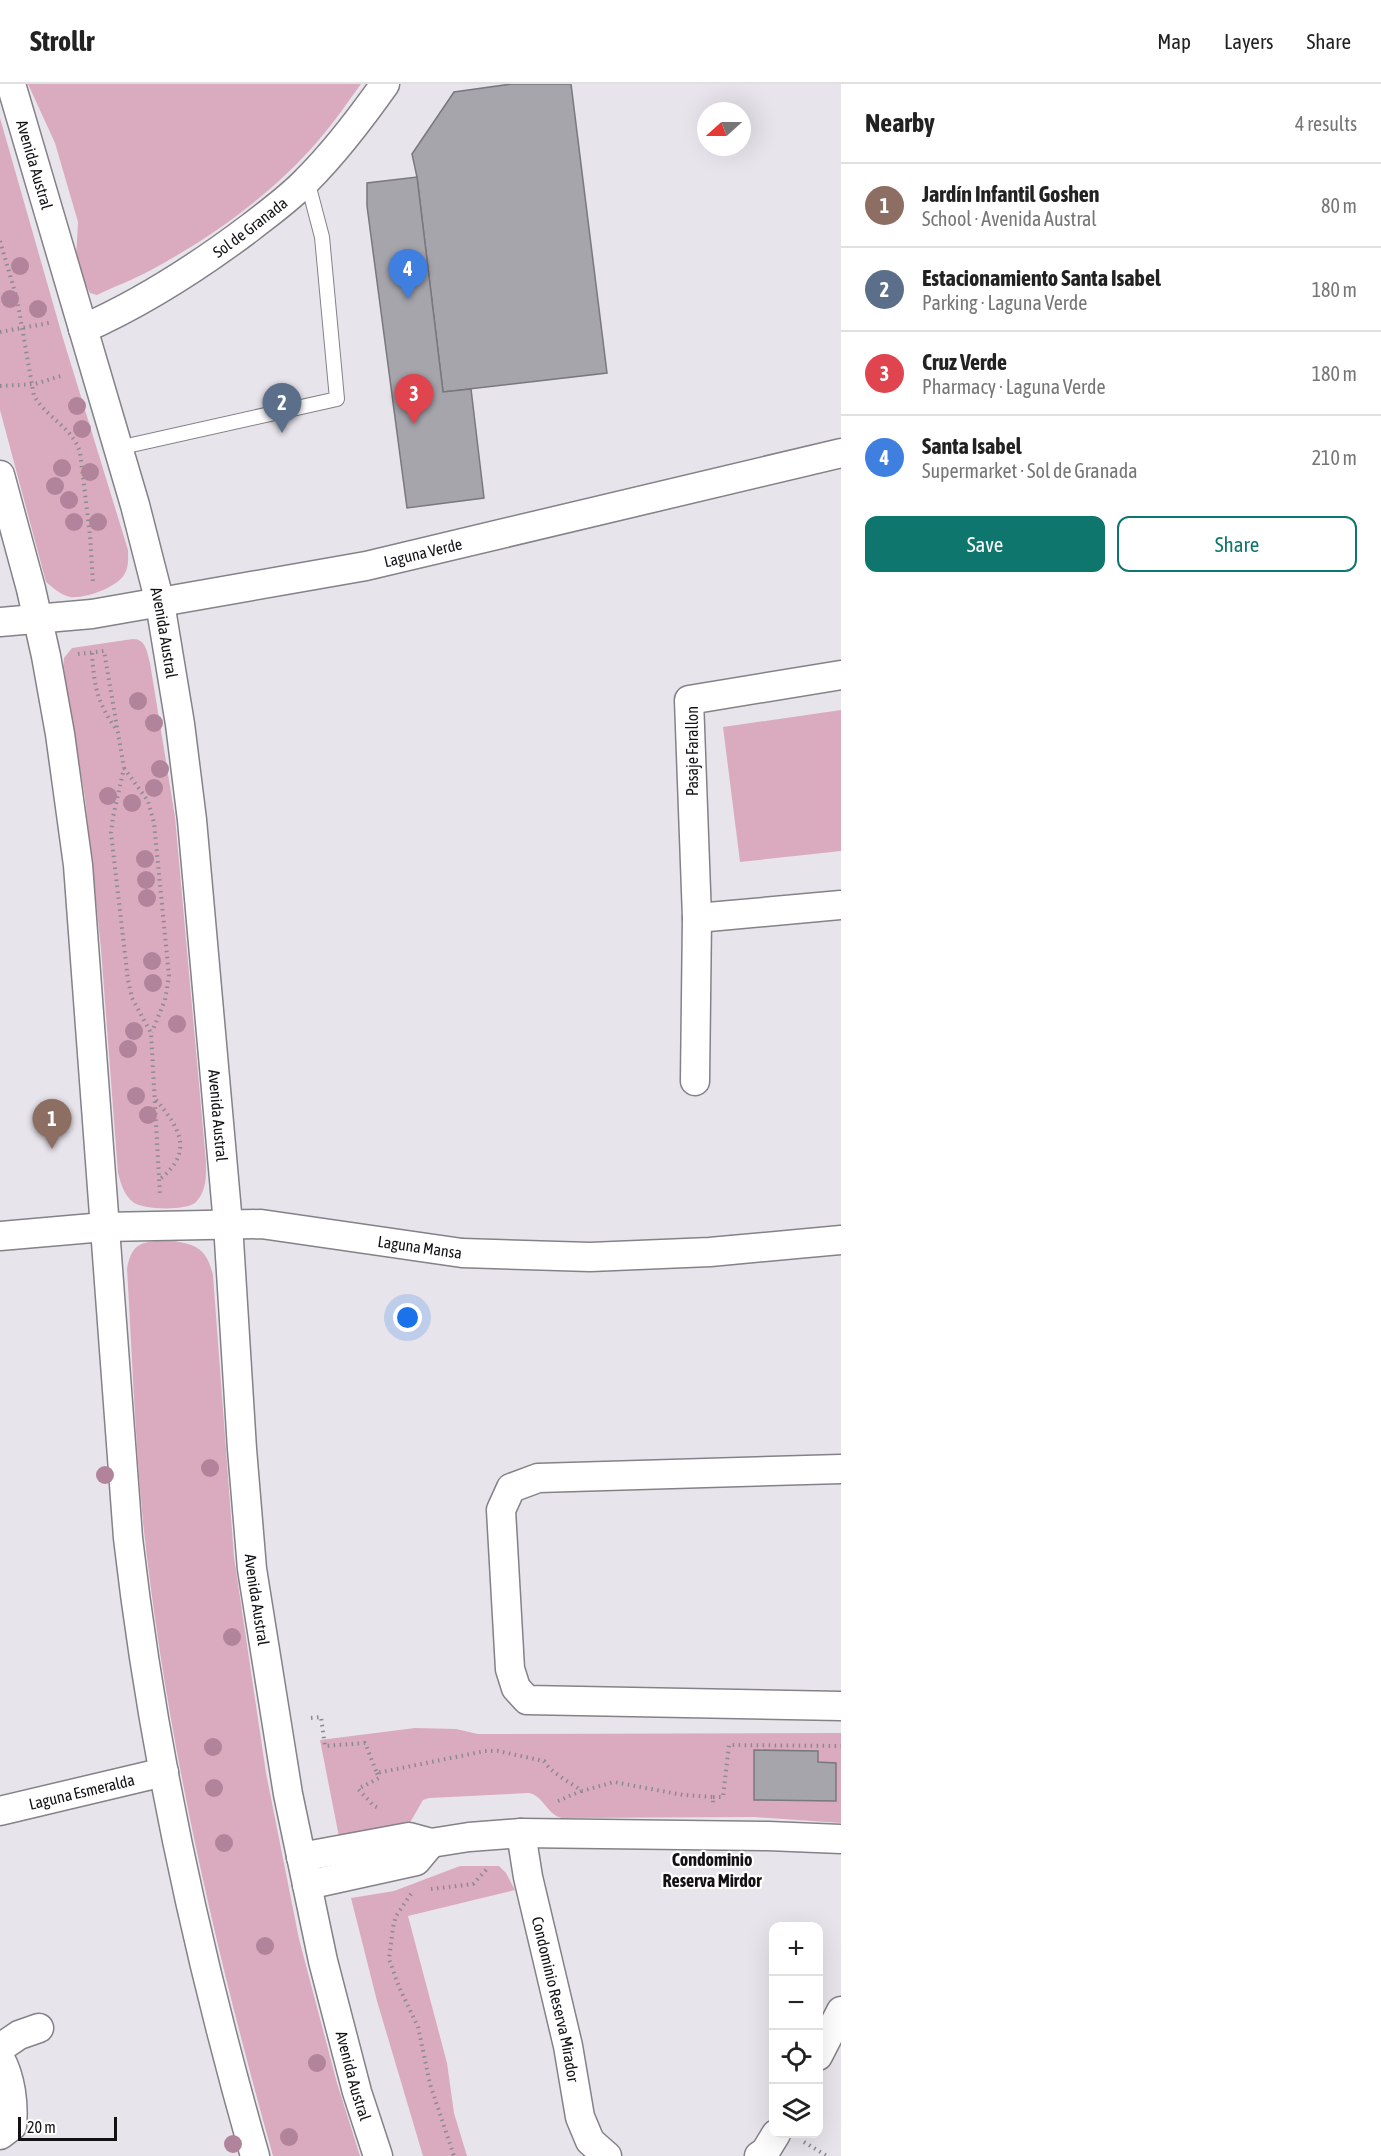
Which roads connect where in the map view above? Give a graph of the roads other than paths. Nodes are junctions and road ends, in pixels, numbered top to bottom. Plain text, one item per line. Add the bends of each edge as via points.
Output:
1 (11, 84) edge
2 (385, 84) edge
3 (307, 180) junction
4 (81, 321) junction
5 (118, 448) junction
6 (841, 453) edge
7 (0, 475) edge
8 (160, 603) junction
9 (39, 620) junction
10 (0, 622) edge
11 (841, 675) edge
12 (841, 905) edge
13 (697, 918) junction
14 (695, 1081) dead end
15 (228, 1224) junction
16 (104, 1227) junction
17 (0, 1236) edge
18 (841, 1240) edge
19 (841, 1469) edge
20 (841, 1706) edge
21 (164, 1773) junction
22 (0, 1811) edge
23 (521, 1833) junction
24 (841, 1839) edge
25 (431, 1843) junction
26 (301, 1857) junction
27 (307, 1885) junction
28 (841, 2011) edge
29 (39, 2028) dead end
30 (0, 2048) edge
31 (823, 2048) edge
32 (0, 2058) edge
33 (0, 2135) edge
34 (785, 2138) edge
35 (255, 2156) edge
36 (378, 2156) edge
37 (607, 2156) edge
38 (759, 2156) edge

1 - 4 street, Avenida Austral
2 - 3 street, Sol de Granada
3 - 4 street, Sol de Granada via 181,277 114,315
3 - 5 lane via 322,237 337,399
4 - 5 street, Avenida Austral
5 - 8 street, Avenida Austral
6 - 8 street, Laguna Verde via 366,566
7 - 9 street
8 - 9 street, Laguna Verde
8 - 15 street, Avenida Austral via 192,820
9 - 10 street, Laguna Verde
9 - 16 street via 78,865
11 - 13 street, Pasaje Farallon via 689,700
12 - 13 street
13 - 14 street, Pasaje Farallon
15 - 16 street, Laguna Mansa
15 - 18 street, Laguna Mansa via 261,1224 462,1253 526,1256 710,1252
15 - 26 street, Avenida Austral via 252,1569
16 - 17 street, Laguna Mansa
16 - 21 street via 137,1620
19 - 20 street via 538,1478 511,1488 501,1510 510,1669 516,1688 527,1700
21 - 22 street, Laguna Esmeralda
21 - 35 street via 208,1983
23 - 24 street
23 - 25 street
23 - 37 street, Condominio Reserva Mirador via 580,2117 590,2141
25 - 26 street via 409,1837
25 - 27 street via 416,1862
26 - 27 street, Avenida Austral
27 - 36 street, Avenida Austral via 336,2012
28 - 31 street
29 - 30 street
32 - 33 street via 14,2112 12,2126
34 - 38 street

